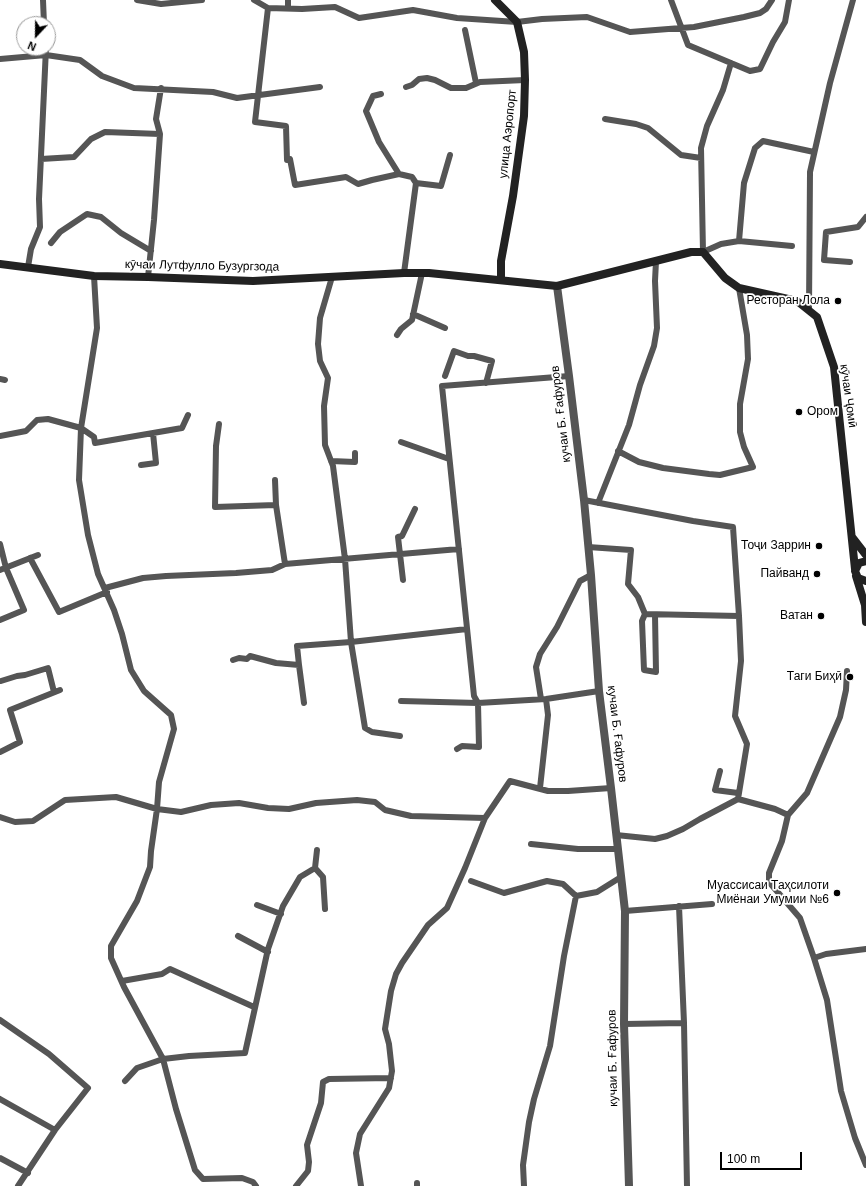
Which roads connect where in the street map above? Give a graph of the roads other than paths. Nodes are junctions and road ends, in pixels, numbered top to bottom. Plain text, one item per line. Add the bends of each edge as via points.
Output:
1 (43, 0) edge
2 (136, 0) edge
3 (202, 0) edge
4 (254, 0) edge
5 (288, 0) edge
6 (495, 0) edge
7 (671, 0) edge
8 (772, 0) edge
9 (789, 0) edge
10 (853, 0) edge
11 (268, 8) junction
12 (288, 8) junction
13 (44, 16) edge
14 (517, 22) junction
15 (681, 27) junction
16 (465, 30) dead end
17 (34, 56) edge
18 (46, 56) edge
19 (53, 56) edge
20 (0, 59) edge
21 (731, 64) junction
22 (525, 80) junction
23 (476, 83) junction
24 (320, 87) dead end
25 (406, 87) dead end
26 (161, 88) junction
27 (381, 94) dead end
28 (258, 96) junction
29 (605, 120) dead end
30 (160, 134) junction
31 (814, 152) junction
32 (450, 155) dead end
33 (701, 158) junction
34 (41, 159) junction
35 (399, 174) junction
36 (416, 183) junction
37 (866, 216) edge
38 (739, 241) junction
39 (51, 243) dead end
40 (792, 246) dead end
41 (151, 251) junction
42 (702, 252) junction
43 (656, 261) junction
44 (850, 262) dead end
45 (0, 264) edge
46 (28, 267) junction
47 (404, 273) junction
48 (422, 274) junction
49 (94, 276) junction
50 (148, 277) junction
51 (332, 277) junction
52 (501, 280) junction
53 (557, 286) junction
54 (739, 288) junction
55 (809, 310) junction
56 (413, 314) junction
57 (444, 328) dead end
58 (398, 335) dead end
59 (445, 376) dead end
60 (569, 376) junction
61 (486, 383) junction
62 (188, 415) dead end
63 (219, 424) dead end
64 (81, 428) junction
65 (153, 433) junction
66 (0, 436) edge
67 (401, 442) dead end
68 (618, 451) junction
69 (355, 453) dead end
70 (449, 459) junction
71 (331, 461) junction
72 (141, 465) dead end
73 (275, 480) dead end
74 (584, 500) junction
75 (598, 503) junction
76 (276, 505) junction
77 (415, 509) dead end
78 (852, 537) junction
79 (0, 544) edge
80 (588, 547) junction
81 (460, 549) junction
82 (400, 554) junction
83 (38, 555) dead end
84 (866, 555) edge
85 (30, 558) junction
86 (345, 559) junction
87 (866, 561) edge
88 (285, 564) junction
89 (3, 569) edge
90 (856, 572) junction
91 (592, 575) junction
92 (403, 580) dead end
93 (866, 581) edge
94 (106, 590) junction
95 (865, 602) edge
96 (645, 614) junction
97 (655, 615) junction
98 (739, 616) junction
99 (0, 620) edge
100 (866, 622) edge
101 (467, 629) junction
102 (351, 642) junction
103 (233, 660) dead end
104 (299, 665) junction
105 (847, 671) dead end
106 (1, 681) dead end
107 (599, 691) junction
108 (543, 699) junction
109 (402, 701) dead end
110 (304, 703) dead end
111 (478, 703) junction
112 (400, 736) dead end
113 (457, 749) dead end
114 (0, 752) edge
115 (720, 771) dead end
116 (540, 788) junction
117 (611, 788) junction
118 (738, 796) junction
119 (157, 809) junction
120 (788, 815) junction
121 (0, 817) edge
122 (485, 818) junction
123 (616, 835) junction
124 (531, 844) dead end
125 (618, 849) junction
126 (317, 850) dead end
127 (315, 868) junction
128 (621, 877) junction
129 (472, 881) dead end
130 (576, 896) junction
131 (257, 904) dead end
132 (712, 904) dead end
133 (679, 906) junction
134 (325, 909) dead end
135 (625, 911) junction
136 (281, 914) junction
137 (238, 936) dead end
138 (866, 948) edge
139 (268, 952) junction
140 (814, 958) junction
141 (122, 981) junction
142 (254, 1007) junction
143 (0, 1020) edge
144 (684, 1023) junction
145 (624, 1024) junction
146 (163, 1060) junction
147 (391, 1078) junction
148 (125, 1081) dead end
149 (0, 1099) edge
150 (55, 1130) junction
151 (0, 1158) edge
152 (866, 1165) edge
153 (28, 1173) junction
154 (214, 1179) junction
155 (18, 1186) edge
156 (212, 1186) edge
157 (256, 1186) edge
158 (296, 1186) edge
159 (361, 1186) edge
160 (524, 1186) edge
161 (629, 1186) edge
162 (687, 1186) edge

1 - 13 street
2 - 3 street via 161,4
4 - 11 street
5 - 12 street
6 - 14 main road
7 - 15 street
8 - 15 street via 760,13 694,27
9 - 21 street via 785,22 760,70 750,71
10 - 31 street
11 - 12 street
11 - 28 street
12 - 14 street via 335,7 359,18 413,10 457,18
14 - 15 street via 587,17 630,32
14 - 22 main road, улица Аэропорт via 524,52
15 - 21 street via 688,45
16 - 23 street
17 - 20 street
18 - 34 street
19 - 26 street via 80,60 102,76 134,88
21 - 33 street via 707,126
22 - 23 street
22 - 52 main road, улица Аэропорт via 524,116
23 - 25 street via 466,88 451,88 435,80 419,78
24 - 28 street
26 - 28 street via 213,92 237,98
26 - 30 street via 156,119
27 - 35 street via 373,96 366,110 379,142
28 - 35 street via 255,122 286,126 287,160 290,159 295,185 346,177 358,184
29 - 33 street via 648,128 681,155
30 - 34 street via 105,132 91,139 74,157
30 - 41 street
31 - 38 street via 763,140 755,148 744,183
31 - 55 street via 810,172
32 - 36 street via 441,186
33 - 42 street
34 - 46 street via 40,227 31,248
35 - 36 street via 412,177
36 - 47 street
37 - 44 street via 858,227 826,232 824,260
38 - 40 street
38 - 42 street via 721,244
39 - 41 street via 60,232 87,214 101,217
41 - 50 street
42 - 43 main road via 691,252
42 - 54 main road, кӯчаи Ҷомӣ via 725,278
43 - 53 main road
43 - 68 street via 654,280 657,328 654,346
45 - 46 main road, кӯчаи Лутфулло Бузургзода
46 - 49 main road, кӯчаи Лутфулло Бузургзода
47 - 48 main road, кӯчаи Лутфулло Бузургзода
47 - 51 main road, кӯчаи Лутфулло Бузургзода
48 - 52 main road, кӯчаи Лутфулло Бузургзода
48 - 56 street
49 - 50 main road, кӯчаи Лутфулло Бузургзода
49 - 64 street via 96,328
50 - 51 main road, кӯчаи Лутфулло Бузургзода via 253,281
51 - 71 street via 320,318 318,344 320,361 328,378 324,406 326,445
52 - 53 main road, кӯчаи Лутфулло Бузургзода
53 - 60 street, кучаи Б. Ғафуров
54 - 55 main road, кӯчаи Ҷомӣ via 797,301
54 - 68 street via 748,358 740,404 740,432 753,467 720,475 709,474 639,462
55 - 78 main road, кӯчаи Ҷомӣ via 816,317 834,367
56 - 57 street
56 - 58 street via 412,320
59 - 61 street via 454,351 492,361
60 - 61 street
60 - 74 street, кучаи Б. Ғафуров
61 - 70 street via 442,386
62 - 65 street via 182,428
63 - 76 street via 215,507
64 - 65 street via 94,437 95,444
64 - 66 street via 48,419 37,420 26,431
64 - 94 street via 79,480 88,535 98,574
65 - 72 street via 156,462
67 - 70 street
68 - 75 street
69 - 71 street via 354,462
70 - 81 street
71 - 86 street
73 - 76 street
74 - 75 street
74 - 80 street, кучаи Б. Ғафуров
75 - 98 street via 734,527
76 - 88 street
77 - 82 street via 402,536 398,537
78 - 84 main road
78 - 90 main road, кӯчаи Ҷомӣ
79 - 89 street
80 - 91 street, кучаи Б. Ғафуров
80 - 96 street via 631,550 628,584 638,597
81 - 82 street
81 - 101 street
82 - 86 street
82 - 92 street
83 - 85 street
85 - 89 street
85 - 94 street via 59,612
86 - 88 street
86 - 102 street
87 - 90 main road via 859,563
88 - 94 street via 272,570 143,578
89 - 99 street via 24,610
90 - 93 main road via 860,580
90 - 95 main road, кӯчаи Ҷомӣ
91 - 107 street, кучаи Б. Ғафуров
91 - 108 street via 580,581 540,654 536,667
94 - 119 street via 122,634 131,670 144,692 171,715 174,729 159,782
95 - 100 main road, кӯчаи Ҷомӣ
96 - 97 street
96 - 97 street via 642,621 644,670 656,672
97 - 98 street
98 - 118 street via 741,661 735,716 747,744
101 - 102 street
101 - 111 street via 474,696
102 - 104 street via 297,646
102 - 112 street via 365,728 372,732
103 - 104 street via 247,659 250,656 276,663
104 - 110 street
105 - 120 street via 840,717 807,794
106 - 114 street via 48,668 57,691 10,710 20,742
107 - 108 street
107 - 117 street, кучаи Б. Ғафуров
108 - 111 street
108 - 116 street via 548,715
109 - 111 street
111 - 113 street via 479,747 462,746
115 - 118 street via 715,790
116 - 117 street via 568,792
116 - 122 street via 510,781
117 - 123 street, кучаи Б. Ғафуров
118 - 120 street
118 - 123 street via 667,836 655,839
119 - 121 street via 116,797 65,800 32,821 15,822
119 - 122 street via 181,812 211,805 239,803 289,810 316,803 357,800 375,802 385,810 411,816
119 - 141 street via 150,867 137,902 111,946 112,958
120 - 140 street via 782,841 769,873 769,882 800,918
122 - 147 street via 447,908 428,925 396,974 385,1029 390,1051
123 - 125 street, кучаи Б. Ғафуров
124 - 125 street via 578,849
125 - 128 street, кучаи Б. Ғафуров
126 - 127 street
127 - 134 street via 323,877
127 - 136 street via 300,877
128 - 130 street via 597,892
128 - 135 street, кучаи Б. Ғафуров
129 - 130 street via 504,893 547,881 563,884
130 - 160 street via 550,1046 529,1122 523,1165
131 - 136 street
132 - 133 street
133 - 135 street
133 - 144 street
135 - 145 street, кучаи Б. Ғафуров
136 - 139 street
137 - 139 street
138 - 140 street
139 - 142 street
140 - 152 street via 827,1000 844,1104
141 - 142 street via 162,974 170,969
141 - 146 street
142 - 146 street via 245,1053
143 - 150 street via 49,1054 88,1088
144 - 145 street
144 - 162 street
145 - 161 street, кучаи Б. Ғафуров
146 - 148 street via 137,1068
146 - 154 street via 195,1170 203,1179
147 - 158 street via 329,1079 323,1082 321,1103 307,1145 308,1171
147 - 159 street via 389,1088 360,1134 356,1153
149 - 150 street
150 - 153 street
151 - 153 street
153 - 155 street
154 - 156 street
154 - 157 street via 242,1178

